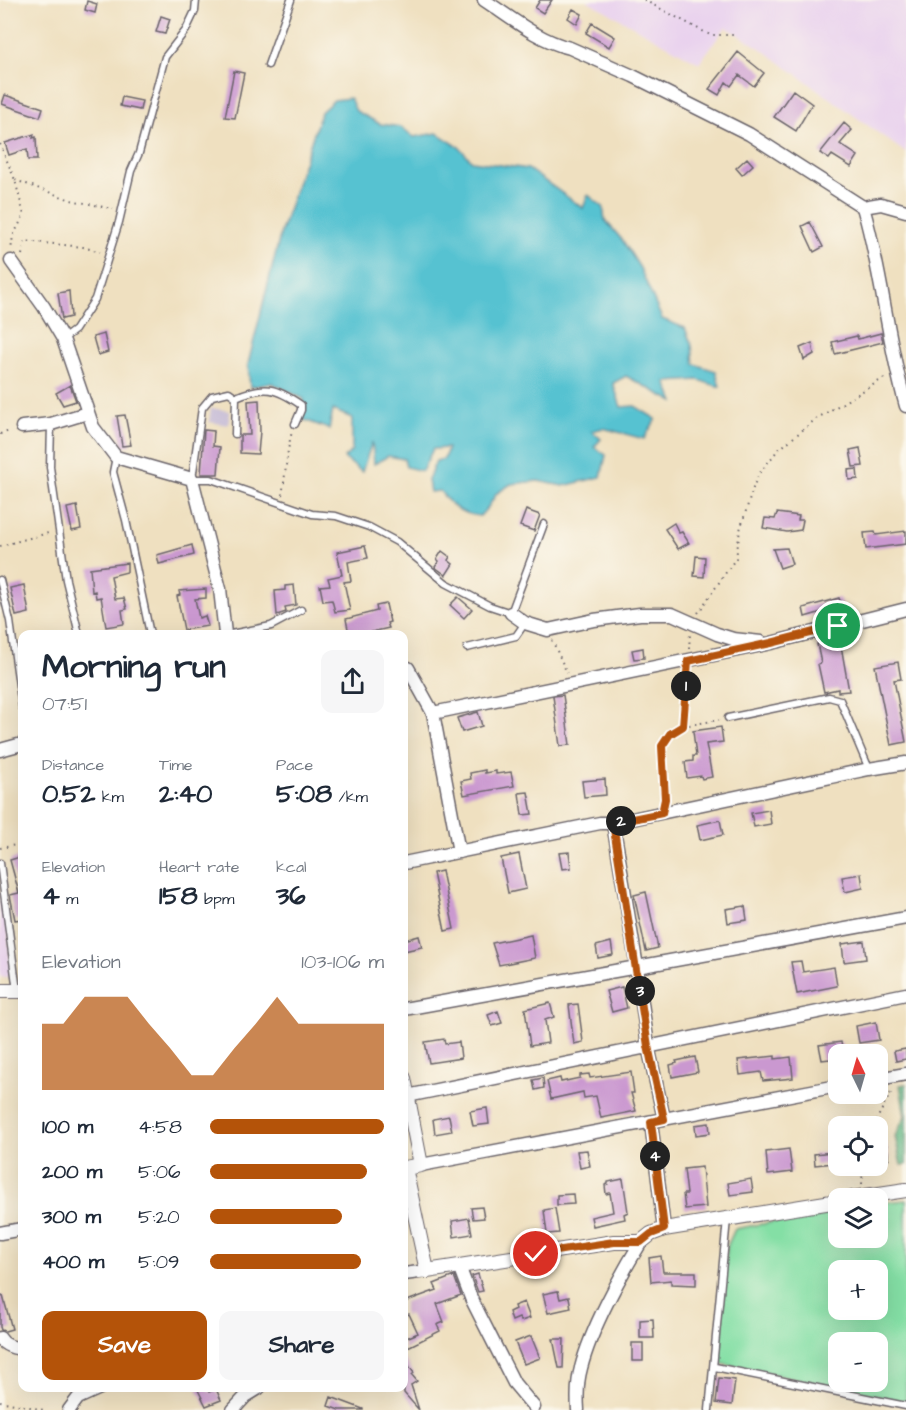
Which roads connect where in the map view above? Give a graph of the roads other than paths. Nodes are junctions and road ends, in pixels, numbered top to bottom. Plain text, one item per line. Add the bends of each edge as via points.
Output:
1 (196, 0) edge
2 (291, 0) edge
3 (484, 0) edge
4 (268, 64) dead end
5 (863, 207) junction
6 (906, 211) edge
7 (11, 261) road end
8 (63, 339) junction
9 (236, 397) junction
10 (906, 406) edge
11 (87, 413) junction
12 (51, 424) junction
13 (295, 424) road end
14 (22, 427) dead end
15 (235, 434) dead end
16 (116, 457) junction
17 (192, 479) junction
18 (544, 524) dead end
19 (0, 580) edge
20 (906, 609) edge
21 (301, 610) dead end
22 (511, 614) junction
23 (525, 623) junction
24 (78, 630) edge
25 (149, 630) edge
26 (225, 630) edge
27 (251, 630) edge
28 (771, 643) junction
29 (467, 648) dead end
30 (408, 668) edge
31 (18, 681) edge
32 (433, 713) junction
33 (728, 718) road end
34 (18, 745) edge
35 (0, 750) edge
36 (906, 763) edge
37 (869, 769) junction
38 (613, 823) junction
39 (459, 852) junction
40 (408, 862) edge
41 (0, 863) edge
42 (906, 918) edge
43 (637, 967) junction
44 (18, 978) edge
45 (0, 991) edge
46 (18, 991) edge
47 (906, 994) edge
48 (408, 1008) edge
49 (648, 1046) junction
50 (828, 1088) edge
51 (408, 1096) edge
52 (408, 1101) edge
53 (664, 1119) junction
54 (651, 1122) junction
55 (421, 1165) junction
56 (408, 1167) edge
57 (906, 1190) edge
58 (888, 1193) edge
59 (828, 1203) edge
60 (727, 1219) junction
61 (408, 1221) edge
62 (664, 1229) junction
63 (18, 1230) edge
64 (0, 1233) edge
65 (641, 1242) junction
66 (459, 1266) junction
67 (412, 1274) edge
68 (0, 1338) edge
69 (18, 1348) edge
70 (715, 1367) junction
71 (91, 1392) edge
72 (252, 1392) edge
73 (906, 1406) edge
74 (534, 1407) dead end
75 (69, 1410) edge
76 (233, 1410) edge
77 (578, 1410) edge
78 (709, 1410) edge

1 - 8 lane via 186,30 165,57 95,299 75,330
2 - 4 lane
3 - 5 street via 559,46 633,76 749,134
5 - 6 street via 881,204
5 - 10 street
7 - 8 street
8 - 11 street
9 - 13 lane via 257,388 281,391 301,405
9 - 15 lane
9 - 17 lane via 229,392 212,396 202,408
11 - 12 street
11 - 16 street
12 - 14 street
12 - 24 lane via 50,466 66,580
16 - 17 street
16 - 25 lane via 113,472
17 - 22 lane via 211,479 312,514 336,516 369,527 397,542 446,583
17 - 26 street via 220,590
18 - 22 lane
19 - 31 lane
20 - 28 street
21 - 27 lane via 271,626
22 - 23 street
23 - 28 street via 548,630 640,614 672,614 733,639
23 - 29 lane via 516,636
28 - 32 street
30 - 32 street
32 - 39 street
33 - 37 lane via 829,697 840,700
34 - 35 street
36 - 37 street
37 - 38 street
38 - 39 street
38 - 43 street
39 - 40 street
41 - 44 lane
42 - 43 street
43 - 48 street
43 - 49 street
45 - 46 street
47 - 49 street
49 - 51 street
49 - 53 street
50 - 53 street
52 - 55 street
53 - 54 street
54 - 55 street
54 - 62 street
55 - 56 street
57 - 58 street
59 - 60 street
60 - 62 street
60 - 70 lane
61 - 67 street
62 - 65 street
63 - 64 street
65 - 66 street via 614,1242
65 - 77 street via 587,1348 580,1370
66 - 67 street
66 - 74 street via 514,1383
68 - 69 street
70 - 73 lane
70 - 78 lane
71 - 75 street via 78,1398
72 - 76 street

